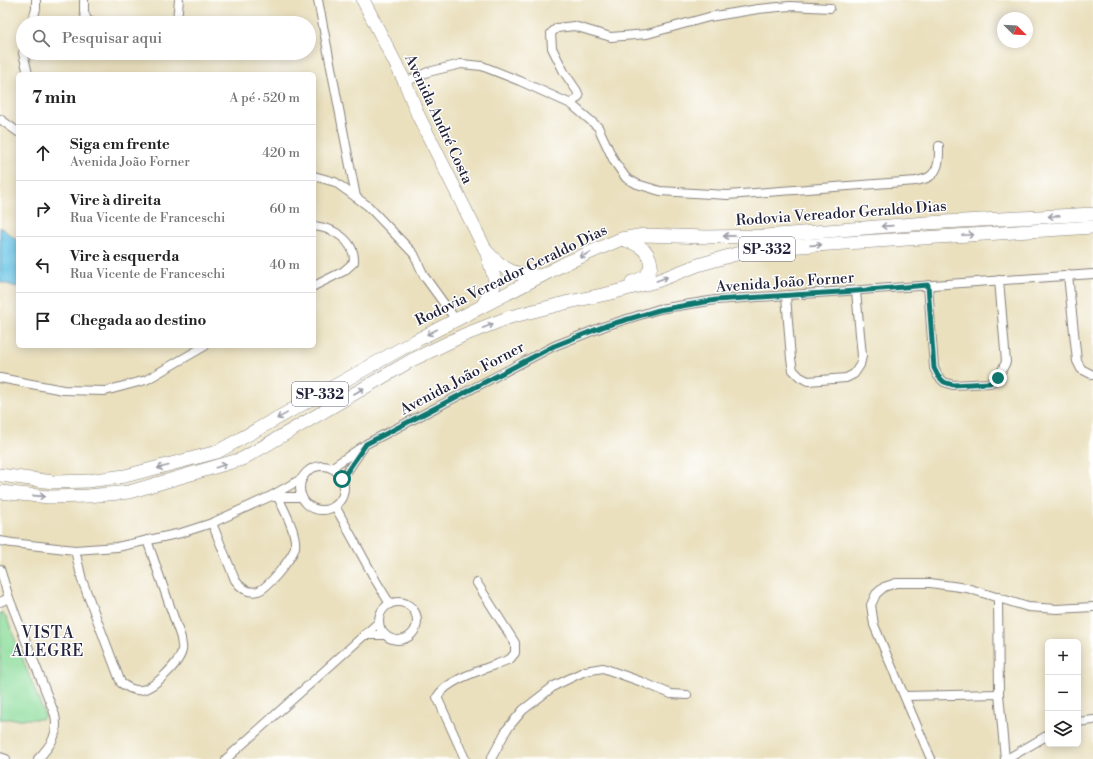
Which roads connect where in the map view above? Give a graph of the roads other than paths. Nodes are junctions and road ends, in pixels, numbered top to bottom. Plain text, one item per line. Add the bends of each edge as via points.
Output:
1 (36, 0) edge
2 (84, 0) edge
3 (178, 0) edge
4 (318, 0) edge
5 (363, 0) edge
6 (830, 8) dead end
7 (34, 16) edge
8 (86, 16) edge
9 (177, 16) edge
10 (25, 60) edge
11 (28, 72) edge
12 (405, 82) junction
13 (571, 104) junction
14 (0, 119) edge
15 (16, 131) edge
16 (939, 146) dead end
17 (316, 177) edge
18 (356, 197) junction
19 (1093, 214) edge
20 (316, 226) edge
21 (1093, 227) edge
22 (621, 239) junction
23 (486, 252) junction
24 (1093, 274) edge
25 (1068, 275) junction
26 (541, 276) junction
27 (999, 280) junction
28 (316, 285) edge
29 (928, 285) junction
30 (856, 291) junction
31 (612, 293) junction
32 (786, 296) junction
33 (482, 307) junction
34 (456, 320) junction
35 (202, 348) edge
36 (1093, 375) edge
37 (0, 378) edge
38 (366, 444) junction
39 (331, 468) junction
40 (0, 475) edge
41 (303, 478) junction
42 (342, 479) junction
43 (0, 492) edge
44 (269, 497) junction
45 (278, 497) junction
46 (302, 497) junction
47 (335, 506) junction
48 (212, 523) junction
49 (147, 540) junction
50 (0, 541) edge
51 (75, 550) junction
52 (0, 570) edge
53 (477, 583) dead end
54 (998, 597) junction
55 (9, 598) junction
56 (0, 602) edge
57 (390, 604) junction
58 (1093, 606) edge
59 (379, 622) junction
60 (364, 635) junction
61 (385, 635) junction
62 (999, 694) junction
63 (687, 695) dead end
64 (905, 696) junction
65 (1093, 720) edge
66 (1081, 722) edge
67 (1045, 737) edge
68 (0, 757) edge
69 (6, 759) edge
70 (38, 759) edge
71 (226, 759) edge
72 (465, 759) edge
73 (491, 759) edge
74 (931, 759) edge
75 (1006, 759) edge

1 - 7 street
2 - 8 street
3 - 9 street
4 - 18 street
5 - 12 main road, Avenida André Costa
6 - 13 street via 790,6 758,9 709,17 647,34 611,37 574,26 557,28 551,33 552,48 579,96
10 - 11 street
12 - 13 street via 428,72 461,64 482,66
12 - 23 main road, Avenida André Costa via 418,115
13 - 16 street via 598,127 614,161 626,178 660,191 727,195 916,181 930,177 934,172 940,162
14 - 15 street
17 - 18 street via 335,182
18 - 34 street via 414,254 424,276
19 -> 22 main road, Rodovia Vereador Geraldo Dias / SP-332 via 926,223 765,236 644,235
20 - 28 street via 342,236 354,254 354,262 344,271
31 -> 21 main road, Rodovia Vereador Geraldo Dias / SP-332 via 657,281 736,254 771,248
22 -> 26 main road, Rodovia Vereador Geraldo Dias / SP-332
22 - 31 main road via 644,250 649,255 650,267 644,277
23 - 26 main road, Avenida André Costa via 499,265 515,273
23 - 33 main road, Avenida André Costa via 495,280
24 - 25 street, Avenida João Forner
25 - 27 street, Avenida João Forner
25 - 36 street via 1076,361 1081,369
26 - 33 main road, Rodovia Vereador Geraldo Dias / SP-332
27 - 29 street, Avenida João Forner
27 - 29 street via 1006,362 998,378 990,383 953,385 944,382 938,376 934,368
29 - 30 street, Avenida João Forner
30 - 32 street, Avenida João Forner
30 - 32 street via 862,356 860,365 854,374 846,378 808,381 800,378 793,370
43 -> 31 main road, Rodovia Vereador Geraldo Dias / SP-332 via 49,497 129,492 242,459 412,360 464,335 510,317
32 - 38 street, Avenida João Forner via 716,300 667,308 605,326 554,346
33 - 34 main road, Rodovia Vereador Geraldo Dias / SP-332
34 -> 40 main road, Rodovia Vereador Geraldo Dias / SP-332 via 217,452 125,476 88,481 53,482
35 - 37 street via 146,380 105,391 63,390
38 - 39 street, Avenida João Forner
38 - 42 street, Avenida João Forner
39 - 41 street via 313,468
39 - 42 street
41 - 44 street
41 - 46 street via 300,487
42 - 47 street via 342,498
44 - 45 street
44 - 48 street
45 - 46 street
45 - 48 street via 295,536 295,547 290,558 268,584 258,591 241,587 235,580
46 - 47 street via 316,510 326,510
47 - 57 street
48 - 49 street
49 - 51 street
49 - 51 street via 181,638 182,651 176,663 153,686 142,690 130,689 121,682 82,580
50 - 51 street
52 - 55 street
53 - 72 street via 515,643 515,653 510,659 456,680 441,690 437,697
54 - 58 street via 1028,607 1057,609
54 - 62 street
54 - 64 street via 967,588 930,583 896,583 884,587 876,594 871,606 874,625
55 - 56 street
55 - 70 street via 57,726 52,741
57 - 59 street via 380,614
57 - 61 street via 404,603 410,607 415,613 415,627 406,638 398,640
59 - 60 street
59 - 61 street
60 - 61 street
60 - 71 street
62 - 64 street
62 - 75 street
63 - 73 street via 672,694 604,668 585,671 554,686 523,710 507,729
64 - 74 street
65 - 66 street
67 - 75 street
68 - 69 street

